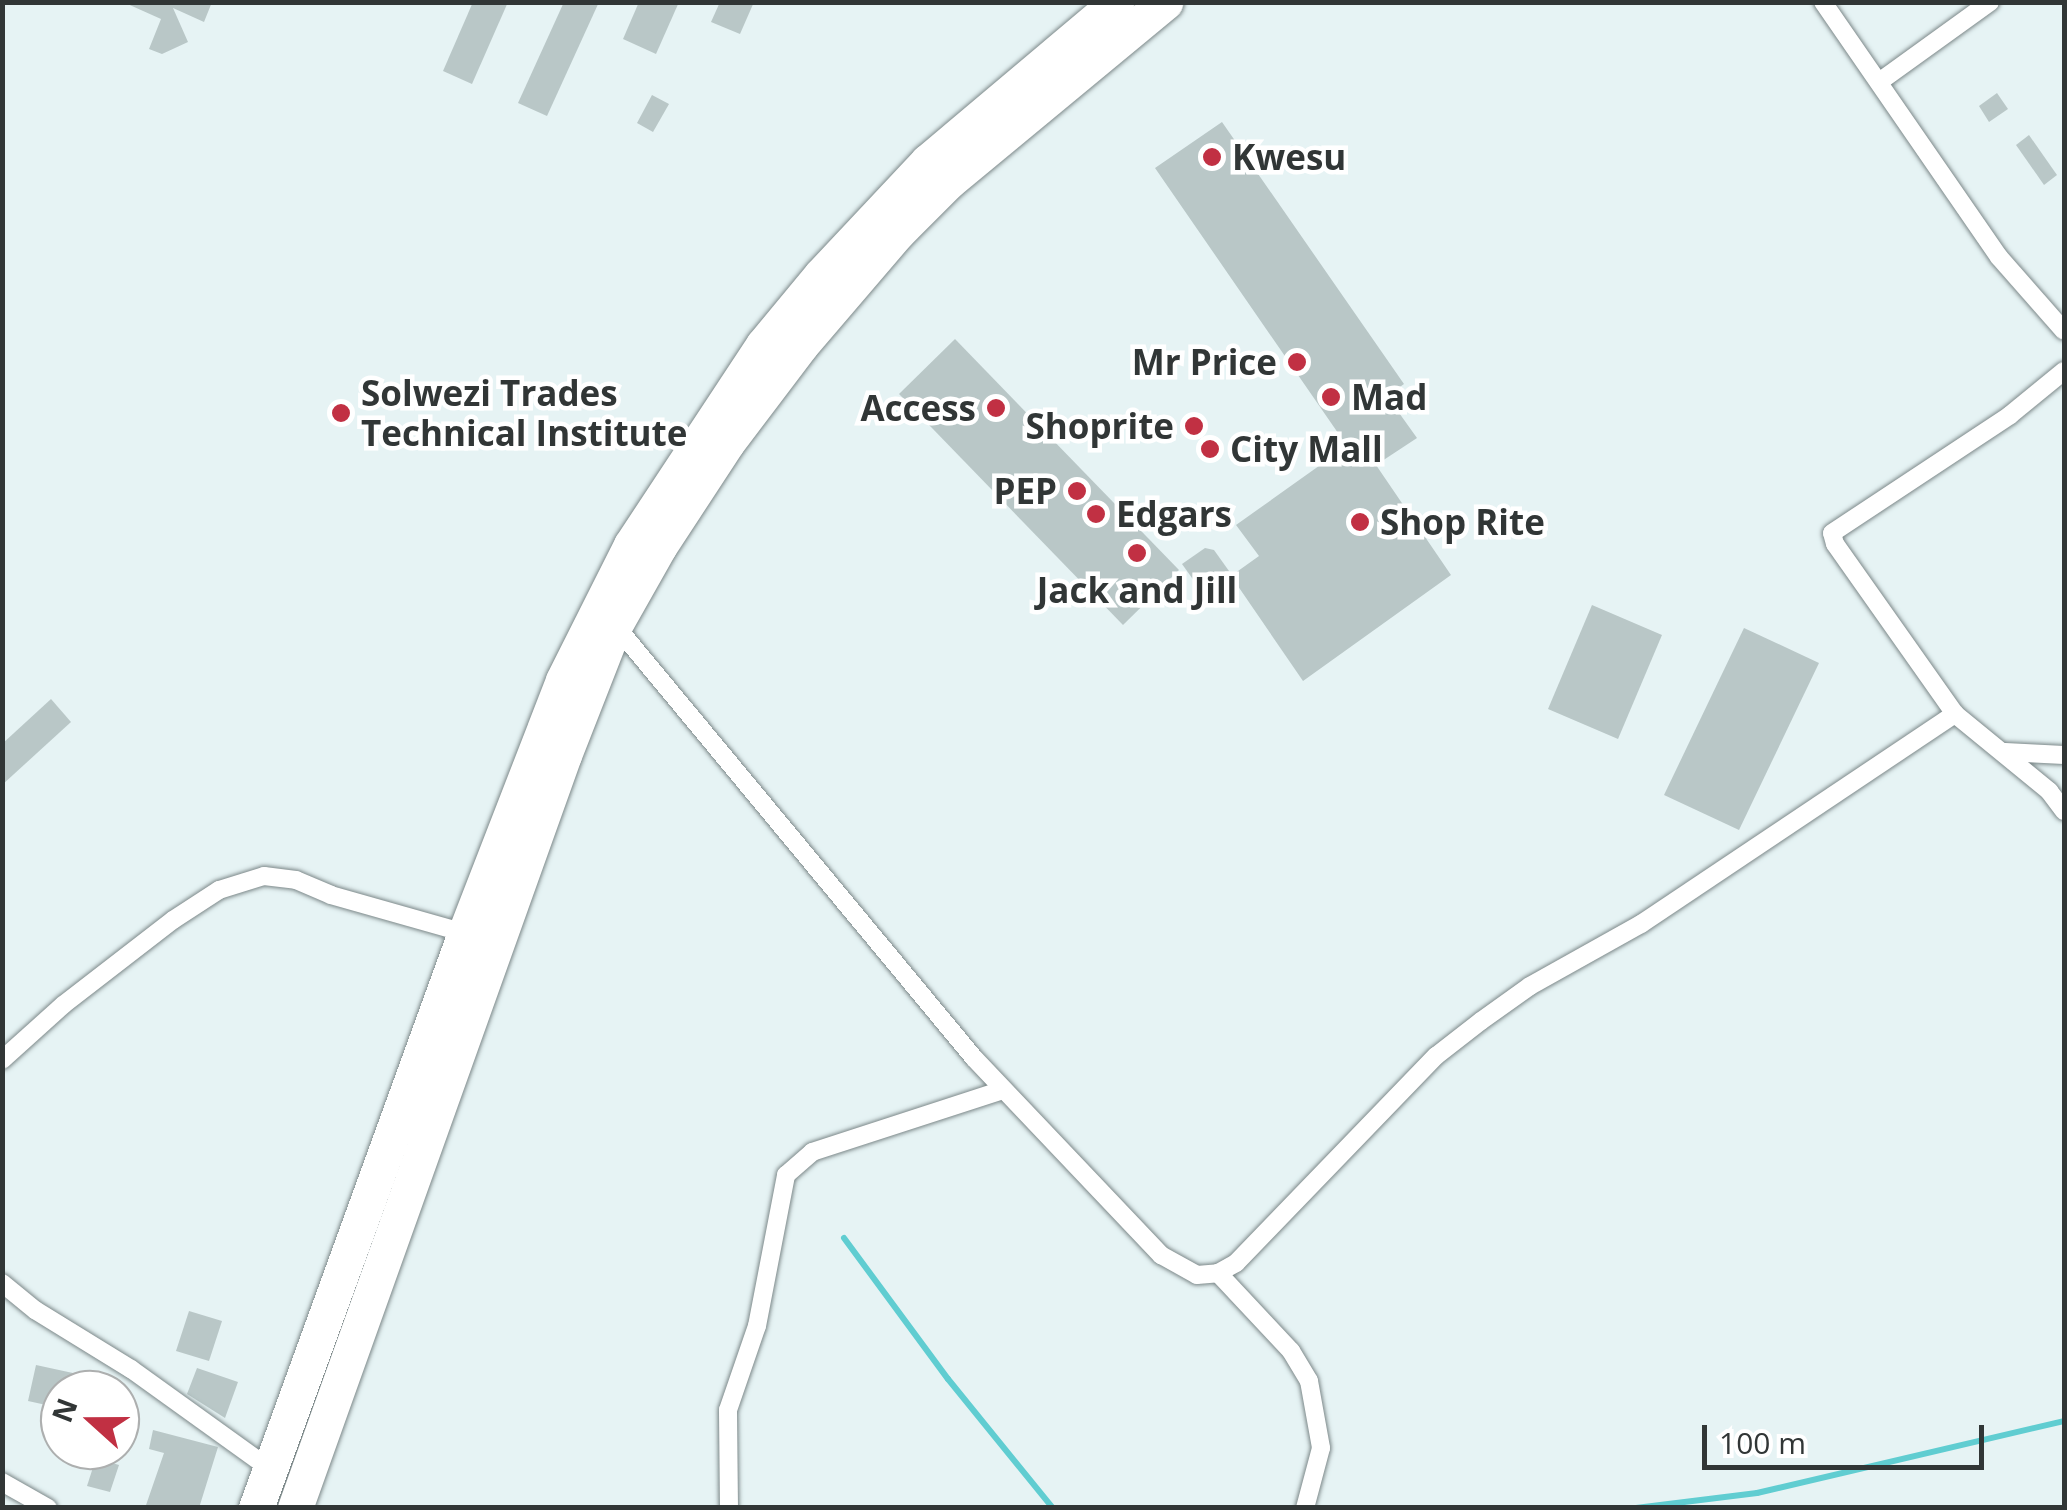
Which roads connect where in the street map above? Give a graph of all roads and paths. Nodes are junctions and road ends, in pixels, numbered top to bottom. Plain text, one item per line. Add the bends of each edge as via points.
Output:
1 (1118, 2) edge
2 (1165, 2) edge
3 (1823, 2) edge
4 (1990, 2) edge
5 (1879, 82) junction
6 (2064, 331) edge
7 (2064, 370) edge
8 (615, 626) junction
9 (1955, 714) junction
10 (2004, 752) junction
11 (2064, 755) edge
12 (2064, 811) edge
13 (465, 933) junction
14 (2, 1060) edge
15 (1004, 1090) junction
16 (1218, 1272) junction
17 (2, 1283) edge
18 (268, 1468) junction
19 (2, 1482) edge
20 (48, 1508) edge
21 (256, 1508) edge
22 (296, 1508) edge
23 (730, 1508) edge
24 (1305, 1508) edge

1 - 13 highway via 928,161 763,345 590,618
2 - 8 highway via 949,181 837,298 707,473
3 - 5 street
4 - 5 street
5 - 6 street via 1999,257
7 - 9 street via 2010,415 1832,533
8 - 15 street via 888,960
8 - 22 highway
9 - 10 street
9 - 16 street via 1642,924 1481,1020 1436,1056 1236,1263
10 - 11 street
10 - 12 street
13 - 14 street via 264,876 219,890 173,920
13 - 18 highway
15 - 16 street via 1161,1254 1197,1275
15 - 23 street via 828,1146 801,1158 786,1175 757,1326 728,1410
16 - 24 street via 1290,1351 1308,1381 1321,1448
17 - 18 street
18 - 21 highway
19 - 20 street

